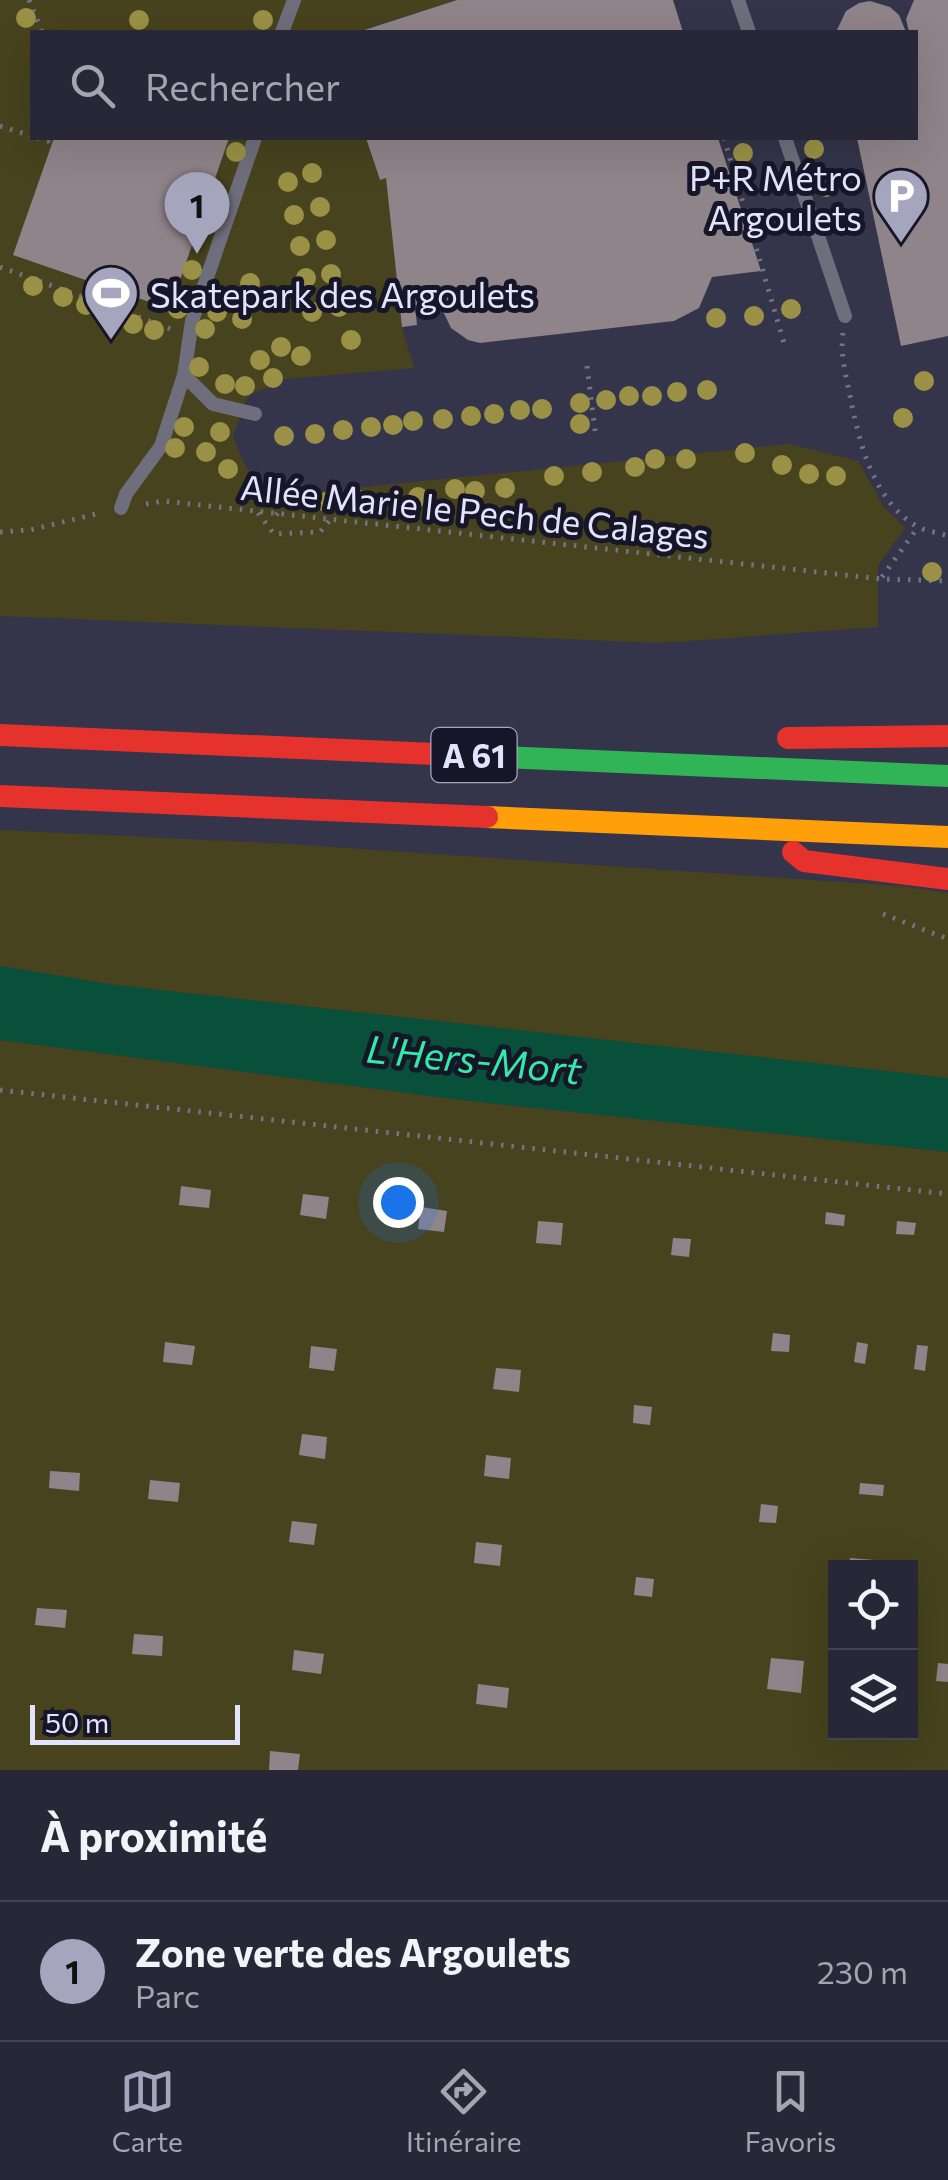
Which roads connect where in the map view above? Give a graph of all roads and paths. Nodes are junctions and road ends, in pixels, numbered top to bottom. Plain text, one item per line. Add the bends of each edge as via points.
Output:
1 (29, 0) edge
2 (294, 0) edge
3 (738, 0) edge
4 (41, 30) edge
5 (283, 30) edge
6 (748, 30) edge
7 (0, 126) edge
8 (30, 136) edge
9 (254, 140) edge
10 (725, 140) edge
11 (786, 140) edge
12 (0, 267) edge
13 (845, 316) joint
14 (188, 338) junction
15 (784, 343) dead end
16 (588, 366) dead end
17 (184, 375) junction
18 (255, 414) dead end
19 (596, 438) dead end
20 (301, 474) dead end
21 (122, 508) junction
22 (258, 512) junction
23 (276, 514) junction
24 (329, 520) junction
25 (918, 527) junction
26 (0, 532) edge
27 (948, 536) edge
28 (882, 579) junction
29 (948, 582) edge
30 (0, 735) edge
31 (570, 736) dead end
32 (948, 736) edge
33 (773, 737) dead end
34 (354, 750) junction
35 (948, 776) edge
36 (0, 796) edge
37 (767, 828) junction
38 (948, 836) edge
39 (948, 879) edge
40 (884, 914) dead end
41 (948, 939) edge
42 (0, 1090) edge
43 (948, 1194) edge

1 - 4 path
2 - 5 lane
3 - 6 lane
7 - 8 path
9 - 14 lane
10 - 15 path
11 - 13 lane
12 - 14 path
13 - 25 path via 841,345 860,442 872,474
14 - 17 lane
16 - 19 path
17 - 18 lane via 212,404
17 - 21 lane via 161,446
20 - 23 path via 300,490
21 - 22 path, Allée Marie le Pech de Calages via 163,501
21 - 26 path, Allée Marie le Pech de Calages
22 - 23 path, Allée Marie le Pech de Calages
22 - 24 path via 274,534 320,532
23 - 24 path, Allée Marie le Pech de Calages
24 - 28 path, Allée Marie le Pech de Calages
25 - 27 path
25 - 28 path
28 - 29 path, Allée Marie le Pech de Calages
30 - 34 highway, A 61
31 - 34 highway
32 - 33 highway
34 - 35 highway, A 61
36 - 37 highway, A 61
37 - 38 highway, A 61
37 - 39 highway via 804,861
40 - 41 path
42 - 43 path

